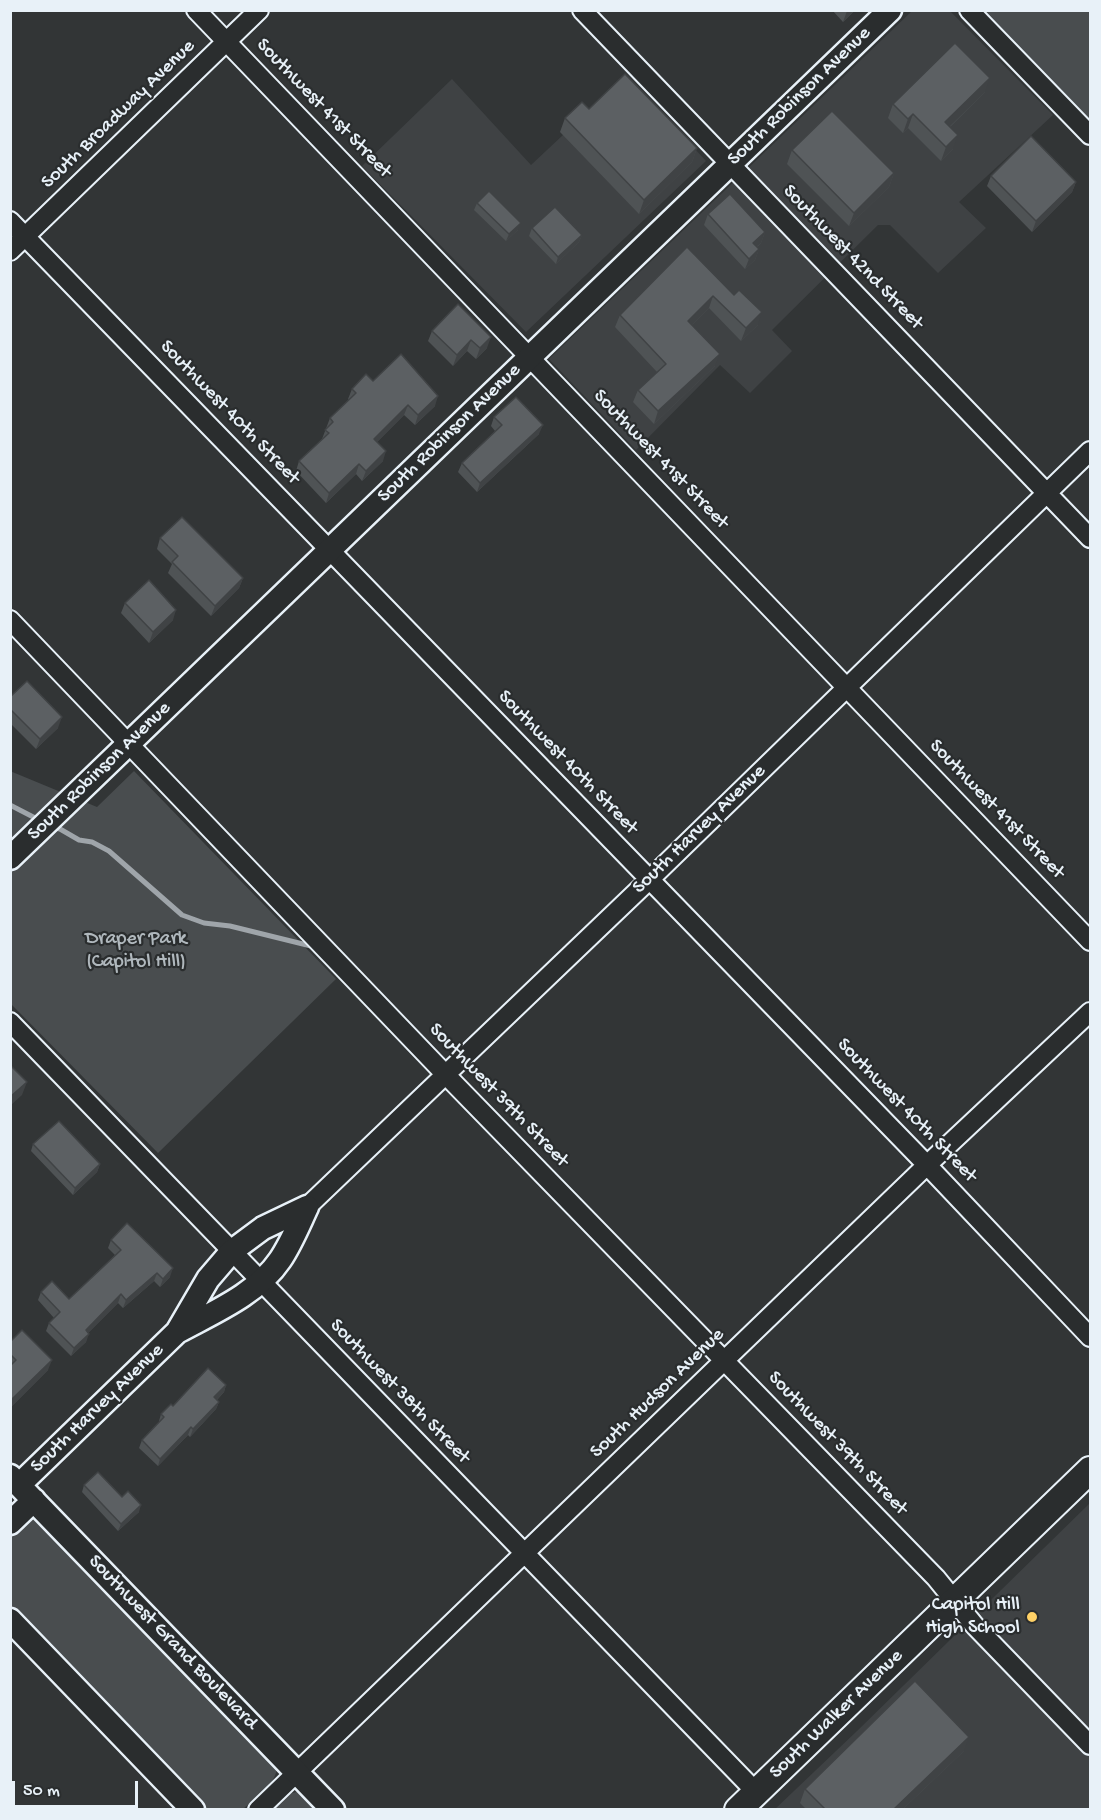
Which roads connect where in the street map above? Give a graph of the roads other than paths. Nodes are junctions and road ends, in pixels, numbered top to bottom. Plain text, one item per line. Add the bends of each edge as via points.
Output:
1 (196, 10) edge
2 (259, 10) edge
3 (582, 10) edge
4 (890, 10) edge
5 (969, 10) edge
6 (226, 42) junction
7 (1090, 135) edge
8 (730, 165) junction
9 (10, 220) edge
10 (26, 236) junction
11 (10, 251) edge
12 (531, 357) junction
13 (1090, 451) edge
14 (1047, 493) junction
15 (1090, 538) edge
16 (330, 550) junction
17 (10, 620) edge
18 (847, 687) junction
19 (130, 743) junction
20 (10, 858) edge
21 (649, 880) junction
22 (1090, 941) edge
23 (1090, 1012) edge
24 (10, 1023) edge
25 (445, 1074) junction
26 (927, 1165) junction
27 (307, 1207) junction
28 (231, 1251) junction
29 (260, 1281) junction
30 (177, 1332) junction
31 (1090, 1337) edge
32 (724, 1361) junction
33 (1090, 1470) edge
34 (21, 1487) edge
35 (10, 1523) edge
36 (524, 1554) junction
37 (955, 1601) junction
38 (10, 1620) edge
39 (1090, 1745) edge
40 (297, 1772) junction
41 (747, 1801) edge
42 (194, 1809) edge
43 (258, 1809) edge
44 (333, 1809) edge

1 - 6 street, Southwest 41st Street
2 - 6 street, South Broadway Avenue
3 - 8 street, Southwest 42nd Street
4 - 8 street, South Robinson Avenue
5 - 7 street
6 - 10 street, South Broadway Avenue
6 - 12 street, Southwest 41st Street
8 - 12 street, South Robinson Avenue
8 - 14 street, Southwest 42nd Street
9 - 10 street, Southwest 40th Street
10 - 11 street, South Broadway Avenue
10 - 16 street, Southwest 40th Street
12 - 16 street, South Robinson Avenue
12 - 18 street, Southwest 41st Street
13 - 14 street, South Harvey Avenue
14 - 15 street, Southwest 42nd Street
14 - 18 street, South Harvey Avenue
16 - 19 street, South Robinson Avenue
16 - 21 street, Southwest 40th Street
17 - 19 street, Southwest 39th Street
18 - 21 street, South Harvey Avenue
18 - 22 street, Southwest 41st Street
19 - 20 street, South Robinson Avenue
19 - 25 street, Southwest 39th Street
21 - 25 street, South Harvey Avenue
21 - 26 street, Southwest 40th Street
23 - 26 street, South Hudson Avenue
24 - 28 street, Southwest 38th Street
25 - 27 street, South Harvey Avenue
25 - 32 street, Southwest 39th Street
26 - 31 street, Southwest 40th Street
26 - 32 street, South Hudson Avenue
27 - 28 street, South Harvey Avenue via 263,1228
27 - 29 street, South Harvey Avenue via 280,1260
28 - 29 street, Southwest 38th Street
28 - 30 street, South Harvey Avenue via 208,1280
29 - 30 street, South Harvey Avenue via 237,1299
29 - 36 street, Southwest 38th Street
30 - 34 street, South Harvey Avenue
32 - 36 street, South Hudson Avenue
32 - 37 street, Southwest 39th Street
33 - 37 main road, South Walker Avenue
34 - 35 street, South Harvey Avenue
34 - 40 street, Southwest Grand Boulevard
36 - 40 street, South Hudson Avenue
36 - 41 street, Southwest 38th Street
37 - 39 street, Southwest 39th Street
37 - 41 main road, South Walker Avenue
38 - 42 street
40 - 43 street, South Hudson Avenue
40 - 44 street, Southwest Grand Boulevard

